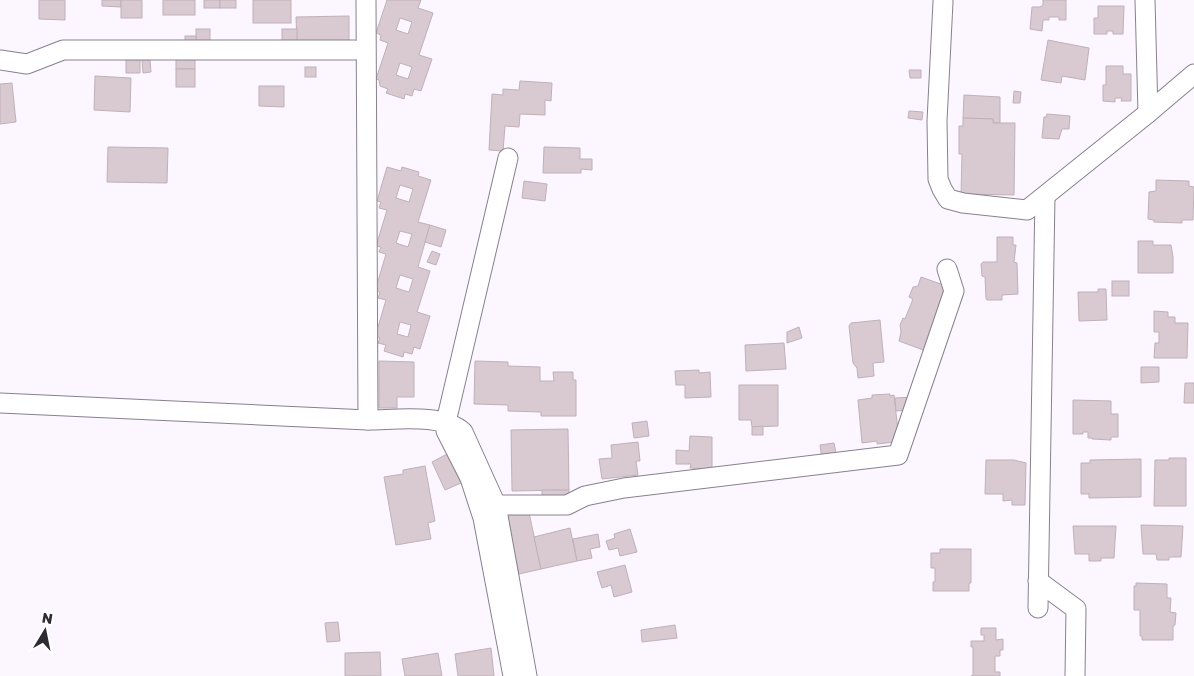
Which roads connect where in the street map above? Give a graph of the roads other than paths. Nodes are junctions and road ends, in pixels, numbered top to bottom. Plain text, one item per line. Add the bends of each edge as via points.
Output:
1 (366, 0) edge
2 (1145, 0) edge
3 (943, 2) dead end
4 (355, 50) dead end
5 (0, 60) edge
6 (1194, 74) edge
7 (1148, 113) junction
8 (508, 158) dead end
9 (1045, 196) junction
10 (947, 269) dead end
11 (0, 403) edge
12 (368, 420) junction
13 (446, 422) junction
14 (496, 505) junction
15 (1038, 581) junction
16 (1038, 608) dead end
17 (513, 676) edge
18 (527, 676) edge
19 (1075, 676) edge

1 - 12 street
2 - 7 street
3 - 9 street via 937,121 938,179 942,189 948,198 963,203 1027,210
4 - 5 street via 63,50 27,64
6 - 7 street
7 - 9 street
8 - 13 street
9 - 15 street
10 - 14 street via 954,291 898,455 624,488 585,496 567,506
11 - 12 street
12 - 13 street
13 - 14 street via 463,432
13 - 17 street via 446,431 470,478 483,518
14 - 18 street
15 - 16 street
15 - 19 street via 1076,609

